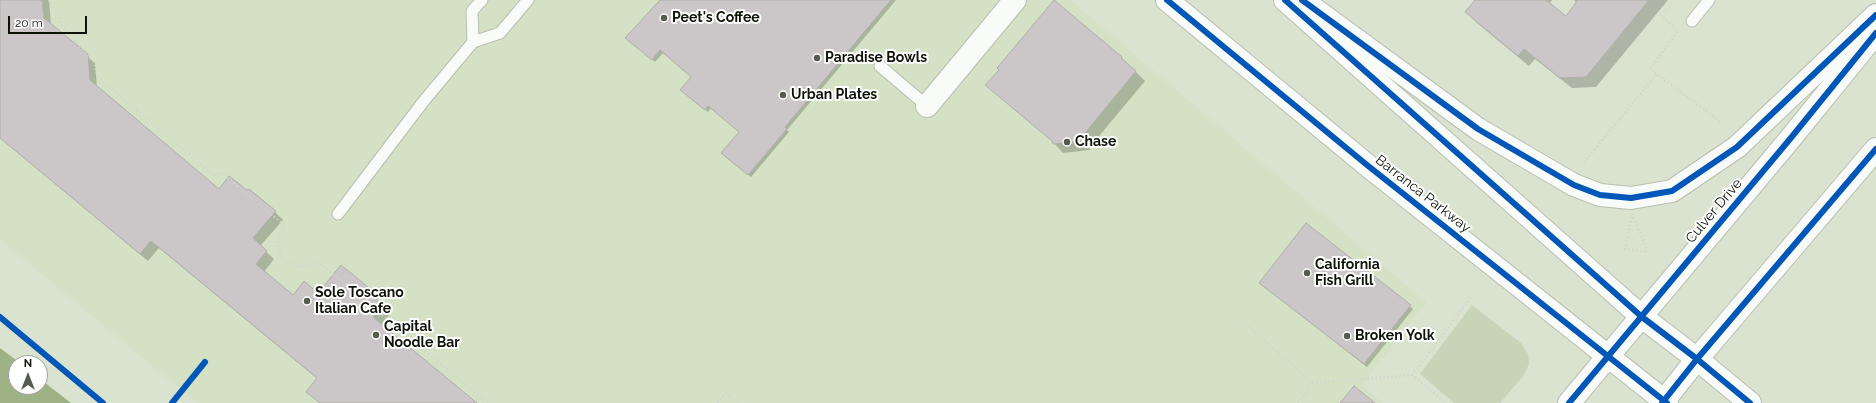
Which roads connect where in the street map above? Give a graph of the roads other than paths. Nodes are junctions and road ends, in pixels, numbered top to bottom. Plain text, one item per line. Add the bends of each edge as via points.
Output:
1 (482, 0) edge
2 (528, 0) edge
3 (1014, 0) edge
4 (1167, 0) edge
5 (1285, 0) edge
6 (1302, 0) edge
7 (1709, 0) edge
8 (1876, 15) edge
9 (1692, 21) dead end
10 (1876, 33) edge
11 (473, 42) junction
12 (880, 66) dead end
13 (927, 106) joint
14 (1876, 149) edge
15 (338, 214) dead end
16 (1642, 317) junction
17 (1607, 357) junction
18 (1697, 359) junction
19 (1664, 402) edge
20 (1569, 403) edge
21 (1750, 403) edge

1 - 11 lane via 472,11
2 - 11 lane via 500,33
3 - 13 main road
4 - 17 main road, Barranca Parkway via 1367,165
5 - 16 main road
6 - 8 main road via 1478,129 1574,185 1600,195 1631,198 1672,191 1737,147
7 - 9 lane
10 - 16 main road, Culver Drive
11 - 15 lane via 423,102
12 - 13 lane
14 - 18 main road
16 - 17 main road, Culver Drive
16 - 18 main road
17 - 19 main road, Barranca Parkway
17 - 20 main road, Culver Drive
18 - 19 main road
18 - 21 main road

